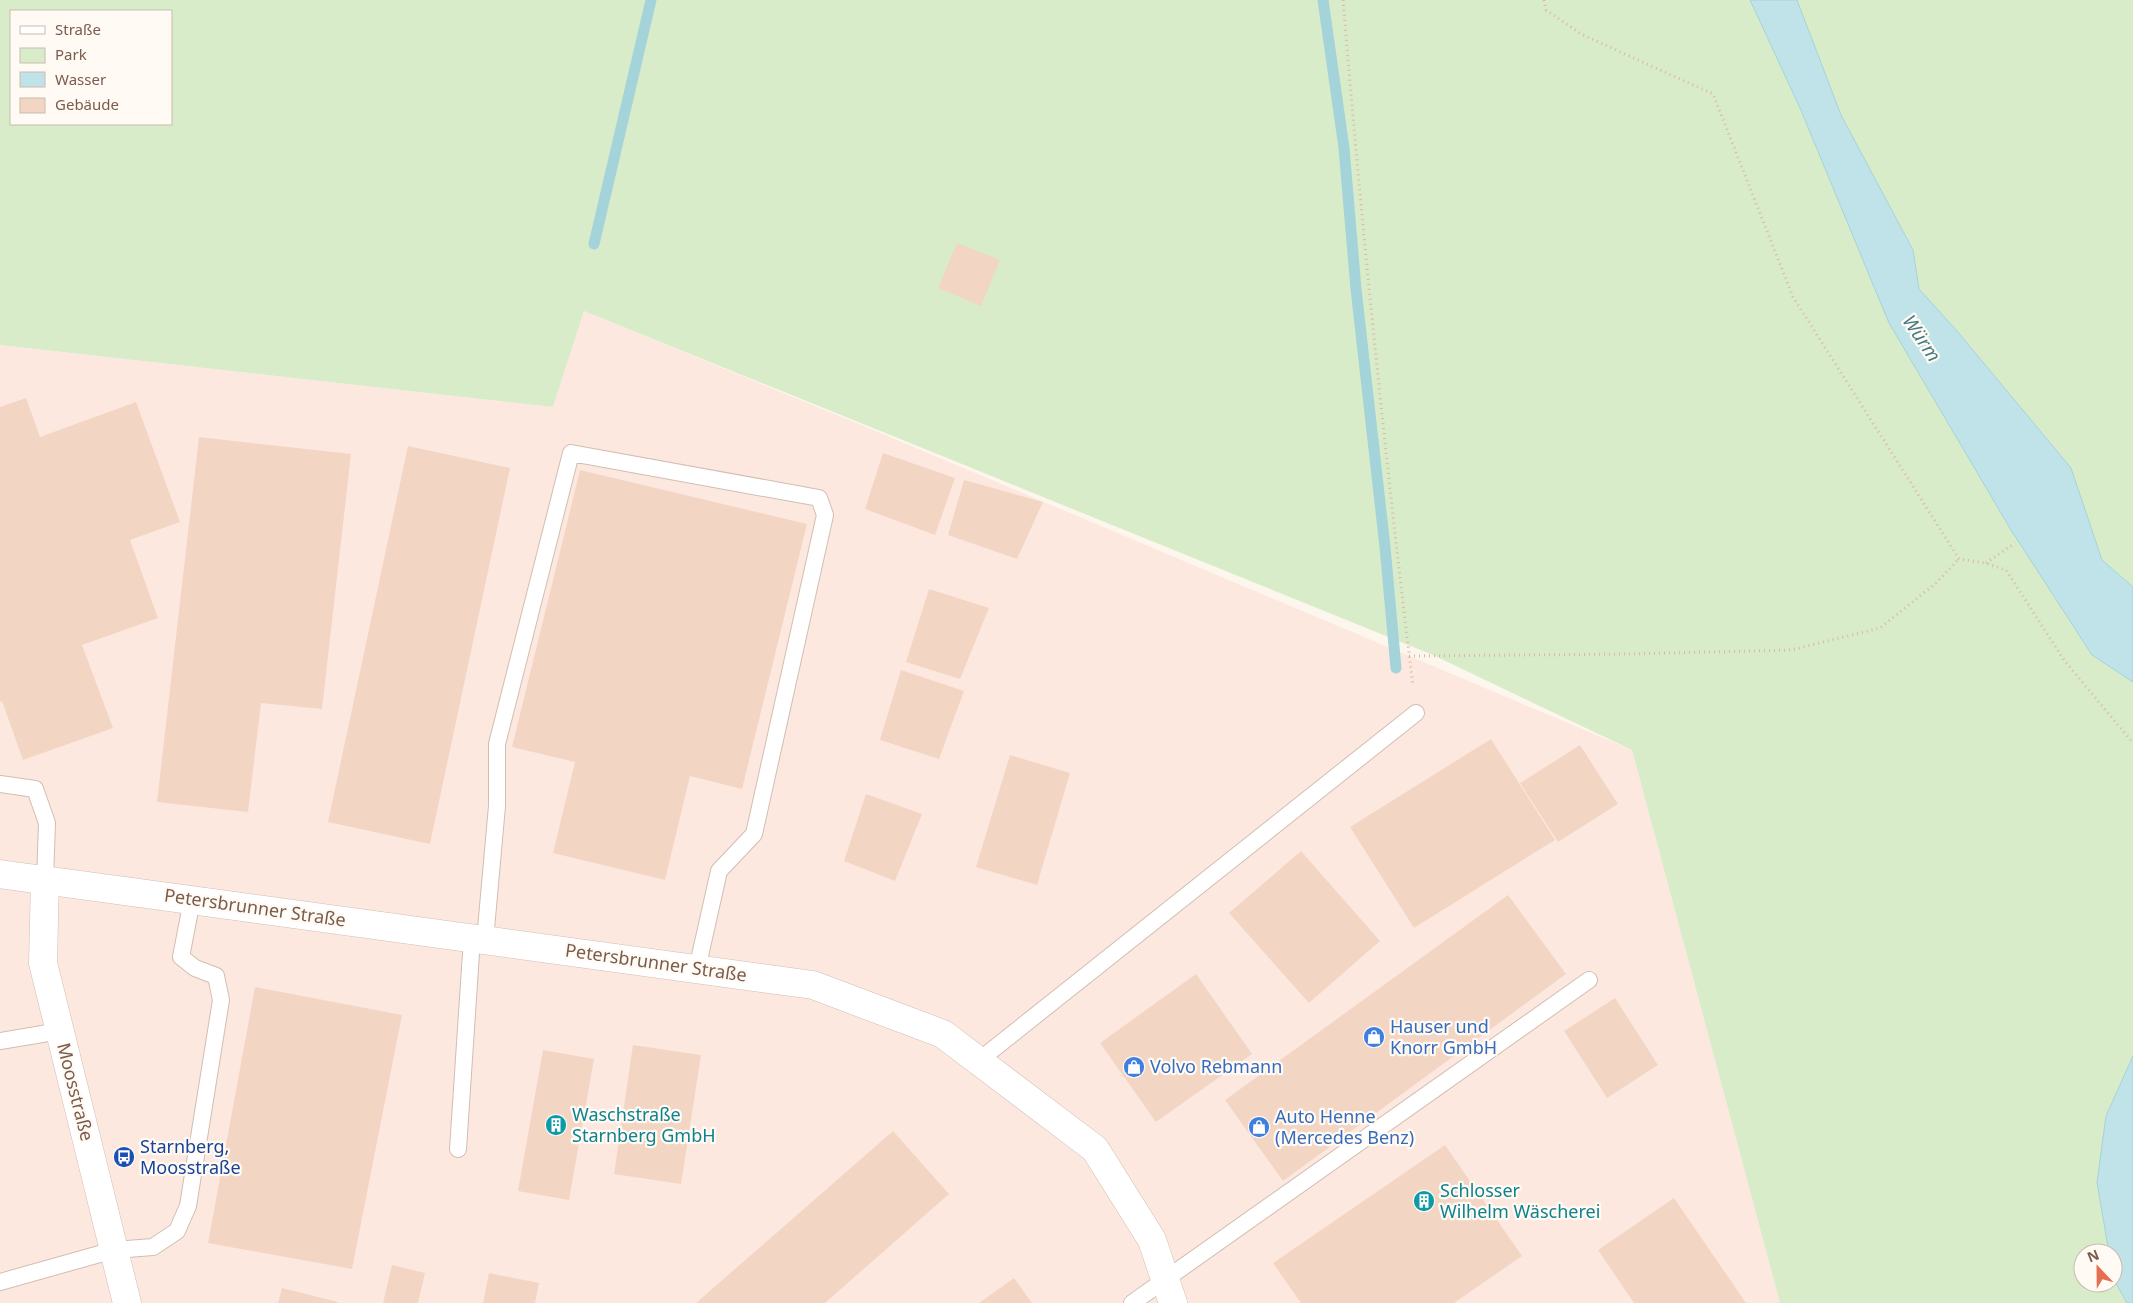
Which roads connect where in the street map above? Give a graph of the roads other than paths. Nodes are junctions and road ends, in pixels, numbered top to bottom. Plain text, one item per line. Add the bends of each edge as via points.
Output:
1 (1416, 713) road end
2 (0, 784) edge
3 (0, 874) edge
4 (45, 879) junction
5 (192, 900) junction
6 (479, 939) junction
7 (697, 969) junction
8 (1589, 980) dead end
9 (60, 1031) junction
10 (0, 1041) edge
11 (977, 1062) junction
12 (458, 1149) dead end
13 (114, 1250) junction
14 (0, 1282) edge
15 (1169, 1291) edge
16 (127, 1303) edge
17 (1132, 1303) edge

1 - 11 lane
2 - 4 lane via 35,789 47,823
3 - 4 street, Petersbrunner Straße
4 - 5 street, Petersbrunner Straße
4 - 9 street, Moosstraße via 43,963
5 - 6 street, Petersbrunner Straße
5 - 13 lane via 181,957 195,968 216,976 221,1000 188,1206 177,1232 153,1247
6 - 7 street, Petersbrunner Straße
6 - 7 lane via 497,806 497,744 571,453 819,498 825,515 754,834 719,871
6 - 12 lane
7 - 11 street, Petersbrunner Straße via 813,985 943,1034
8 - 15 lane
9 - 10 lane
9 - 13 street, Moosstraße
11 - 15 street, Petersbrunner Straße via 1095,1149 1152,1240
13 - 14 lane
13 - 16 street, Moosstraße
15 - 17 lane

